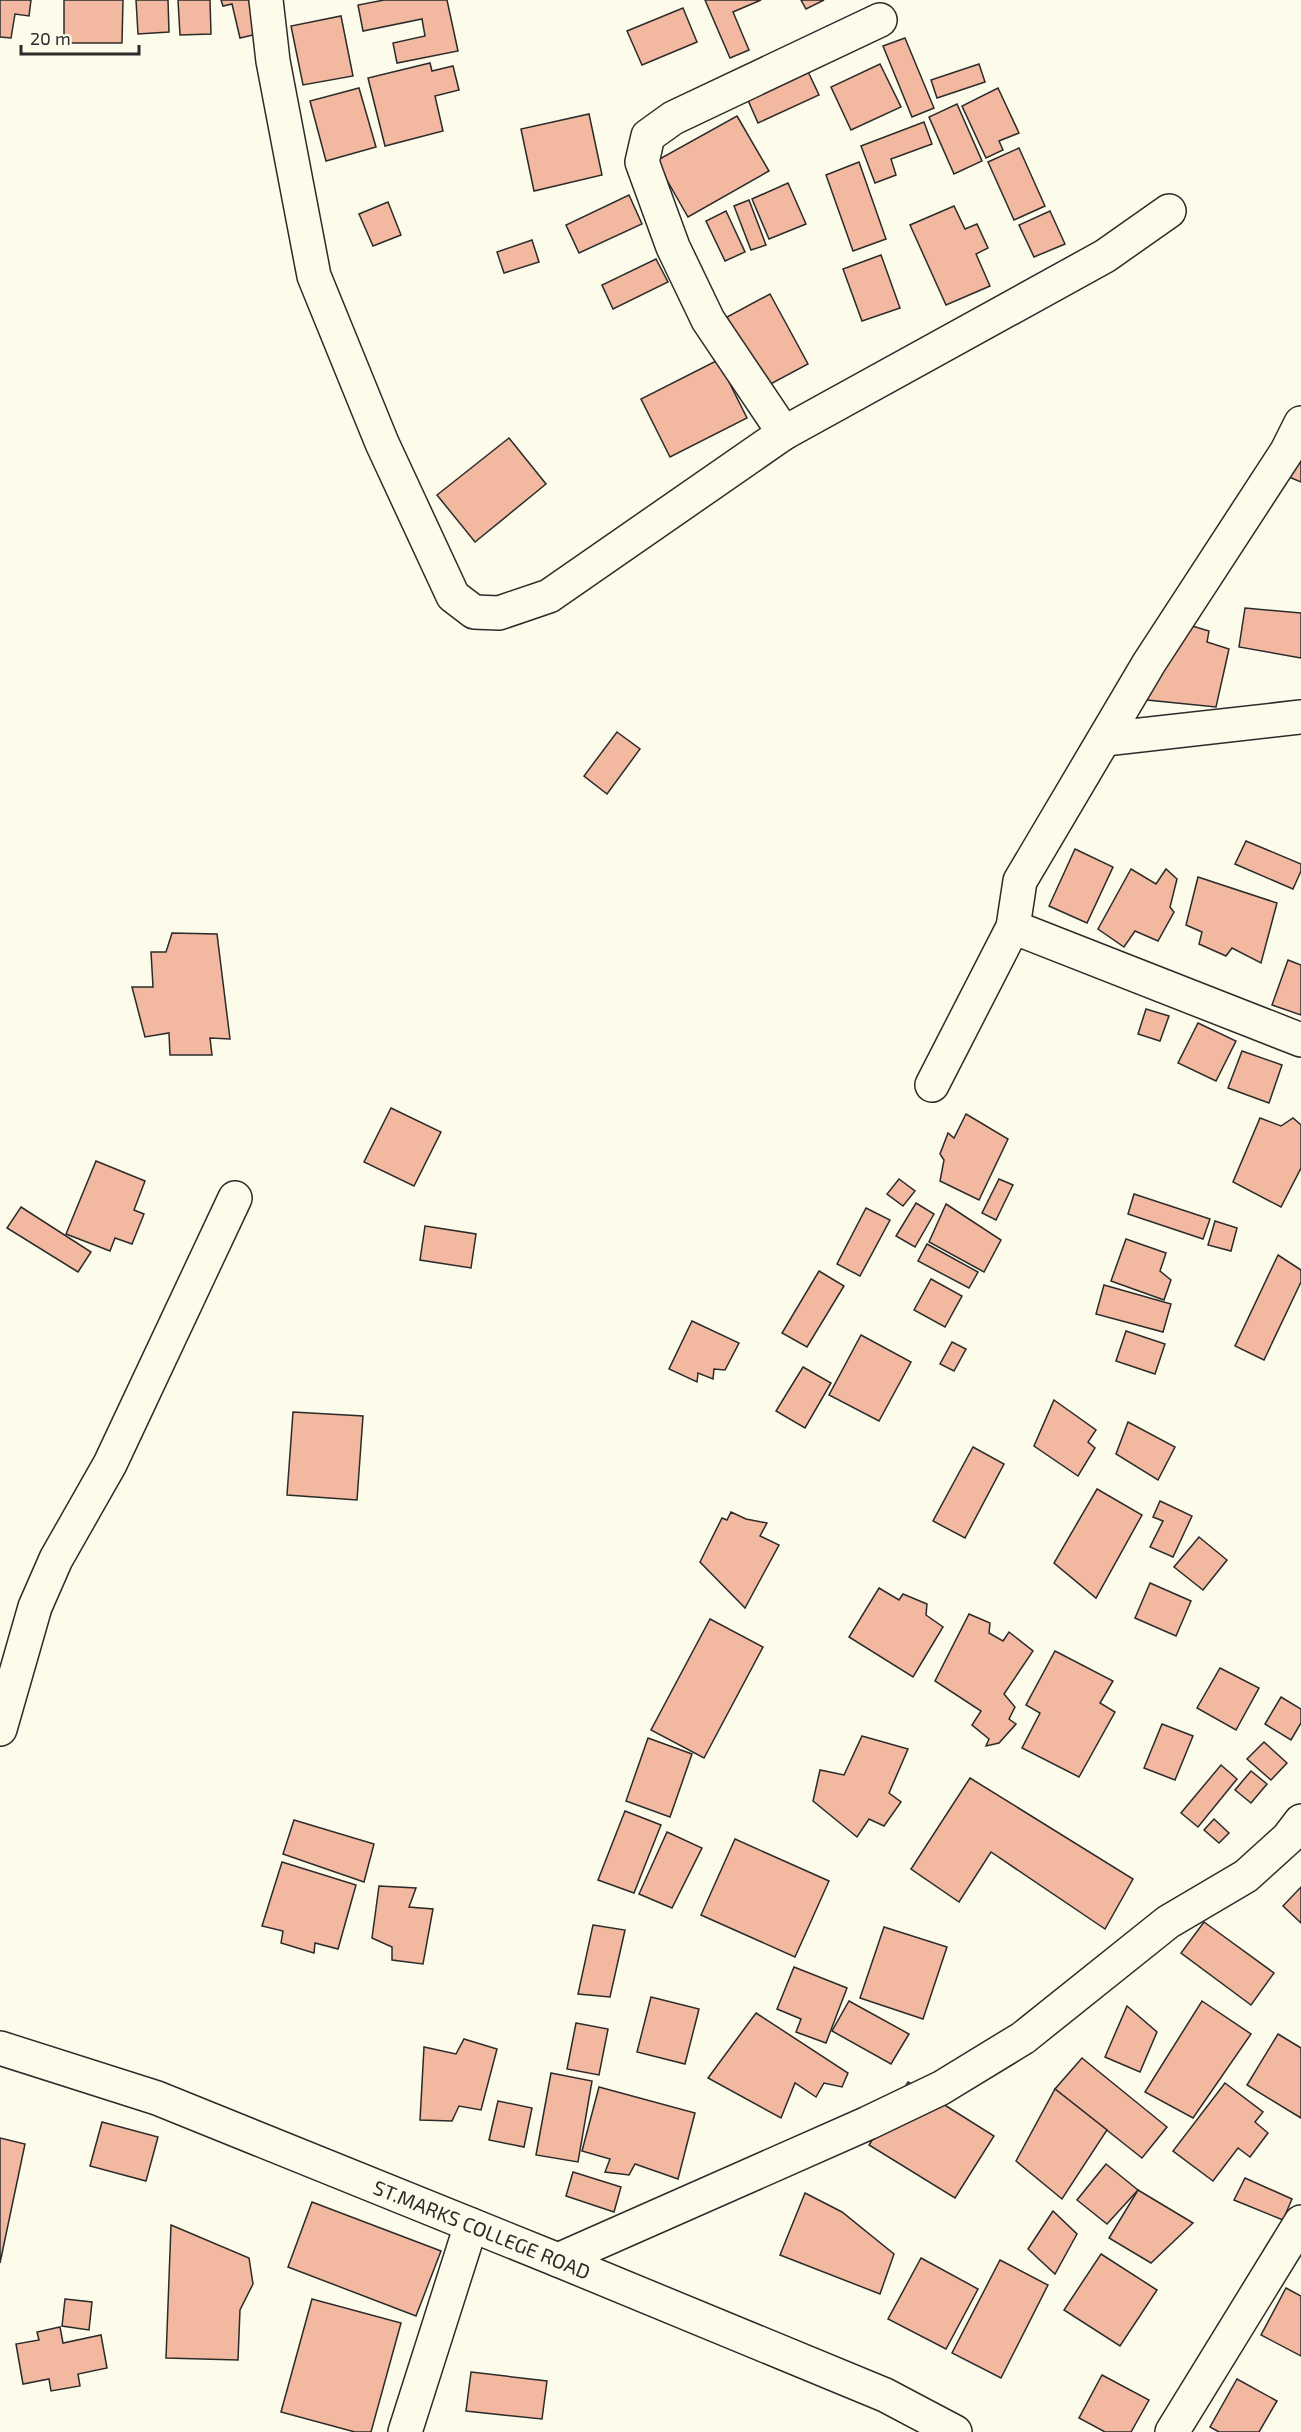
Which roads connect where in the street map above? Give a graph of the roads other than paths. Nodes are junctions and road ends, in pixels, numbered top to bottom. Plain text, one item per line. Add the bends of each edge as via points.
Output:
1 (267, 0) edge
2 (880, 20) dead end
3 (1169, 211) dead end
4 (1301, 423) edge
5 (784, 433) junction
6 (1301, 717) edge
7 (1105, 739) junction
8 (1013, 927) junction
9 (1301, 1040) edge
10 (932, 1085) dead end
11 (235, 1198) dead end
12 (0, 1729) edge
13 (1301, 1821) edge
14 (0, 2048) edge
15 (1301, 2222) edge
16 (471, 2225) junction
17 (558, 2260) junction
18 (405, 2432) edge
19 (955, 2432) edge
20 (1172, 2432) edge

1 - 5 street via 273,61 314,276 382,443 453,596 474,612 499,613 549,596
2 - 5 street via 673,118 648,136 642,162 674,247 708,320
3 - 5 street via 1105,256
4 - 7 street
6 - 7 street
7 - 8 street via 1020,880
8 - 9 street
8 - 10 street
11 - 12 street via 110,1464 35,1607
13 - 17 street via 1246,1876 1168,1922 1023,2038 941,2088
14 - 16 street, ST.MARKS COLLEGE ROAD via 157,2098
15 - 20 street
16 - 17 street, ST.MARKS COLLEGE ROAD
16 - 18 street
17 - 19 street, ST.MARKS COLLEGE ROAD via 885,2395

